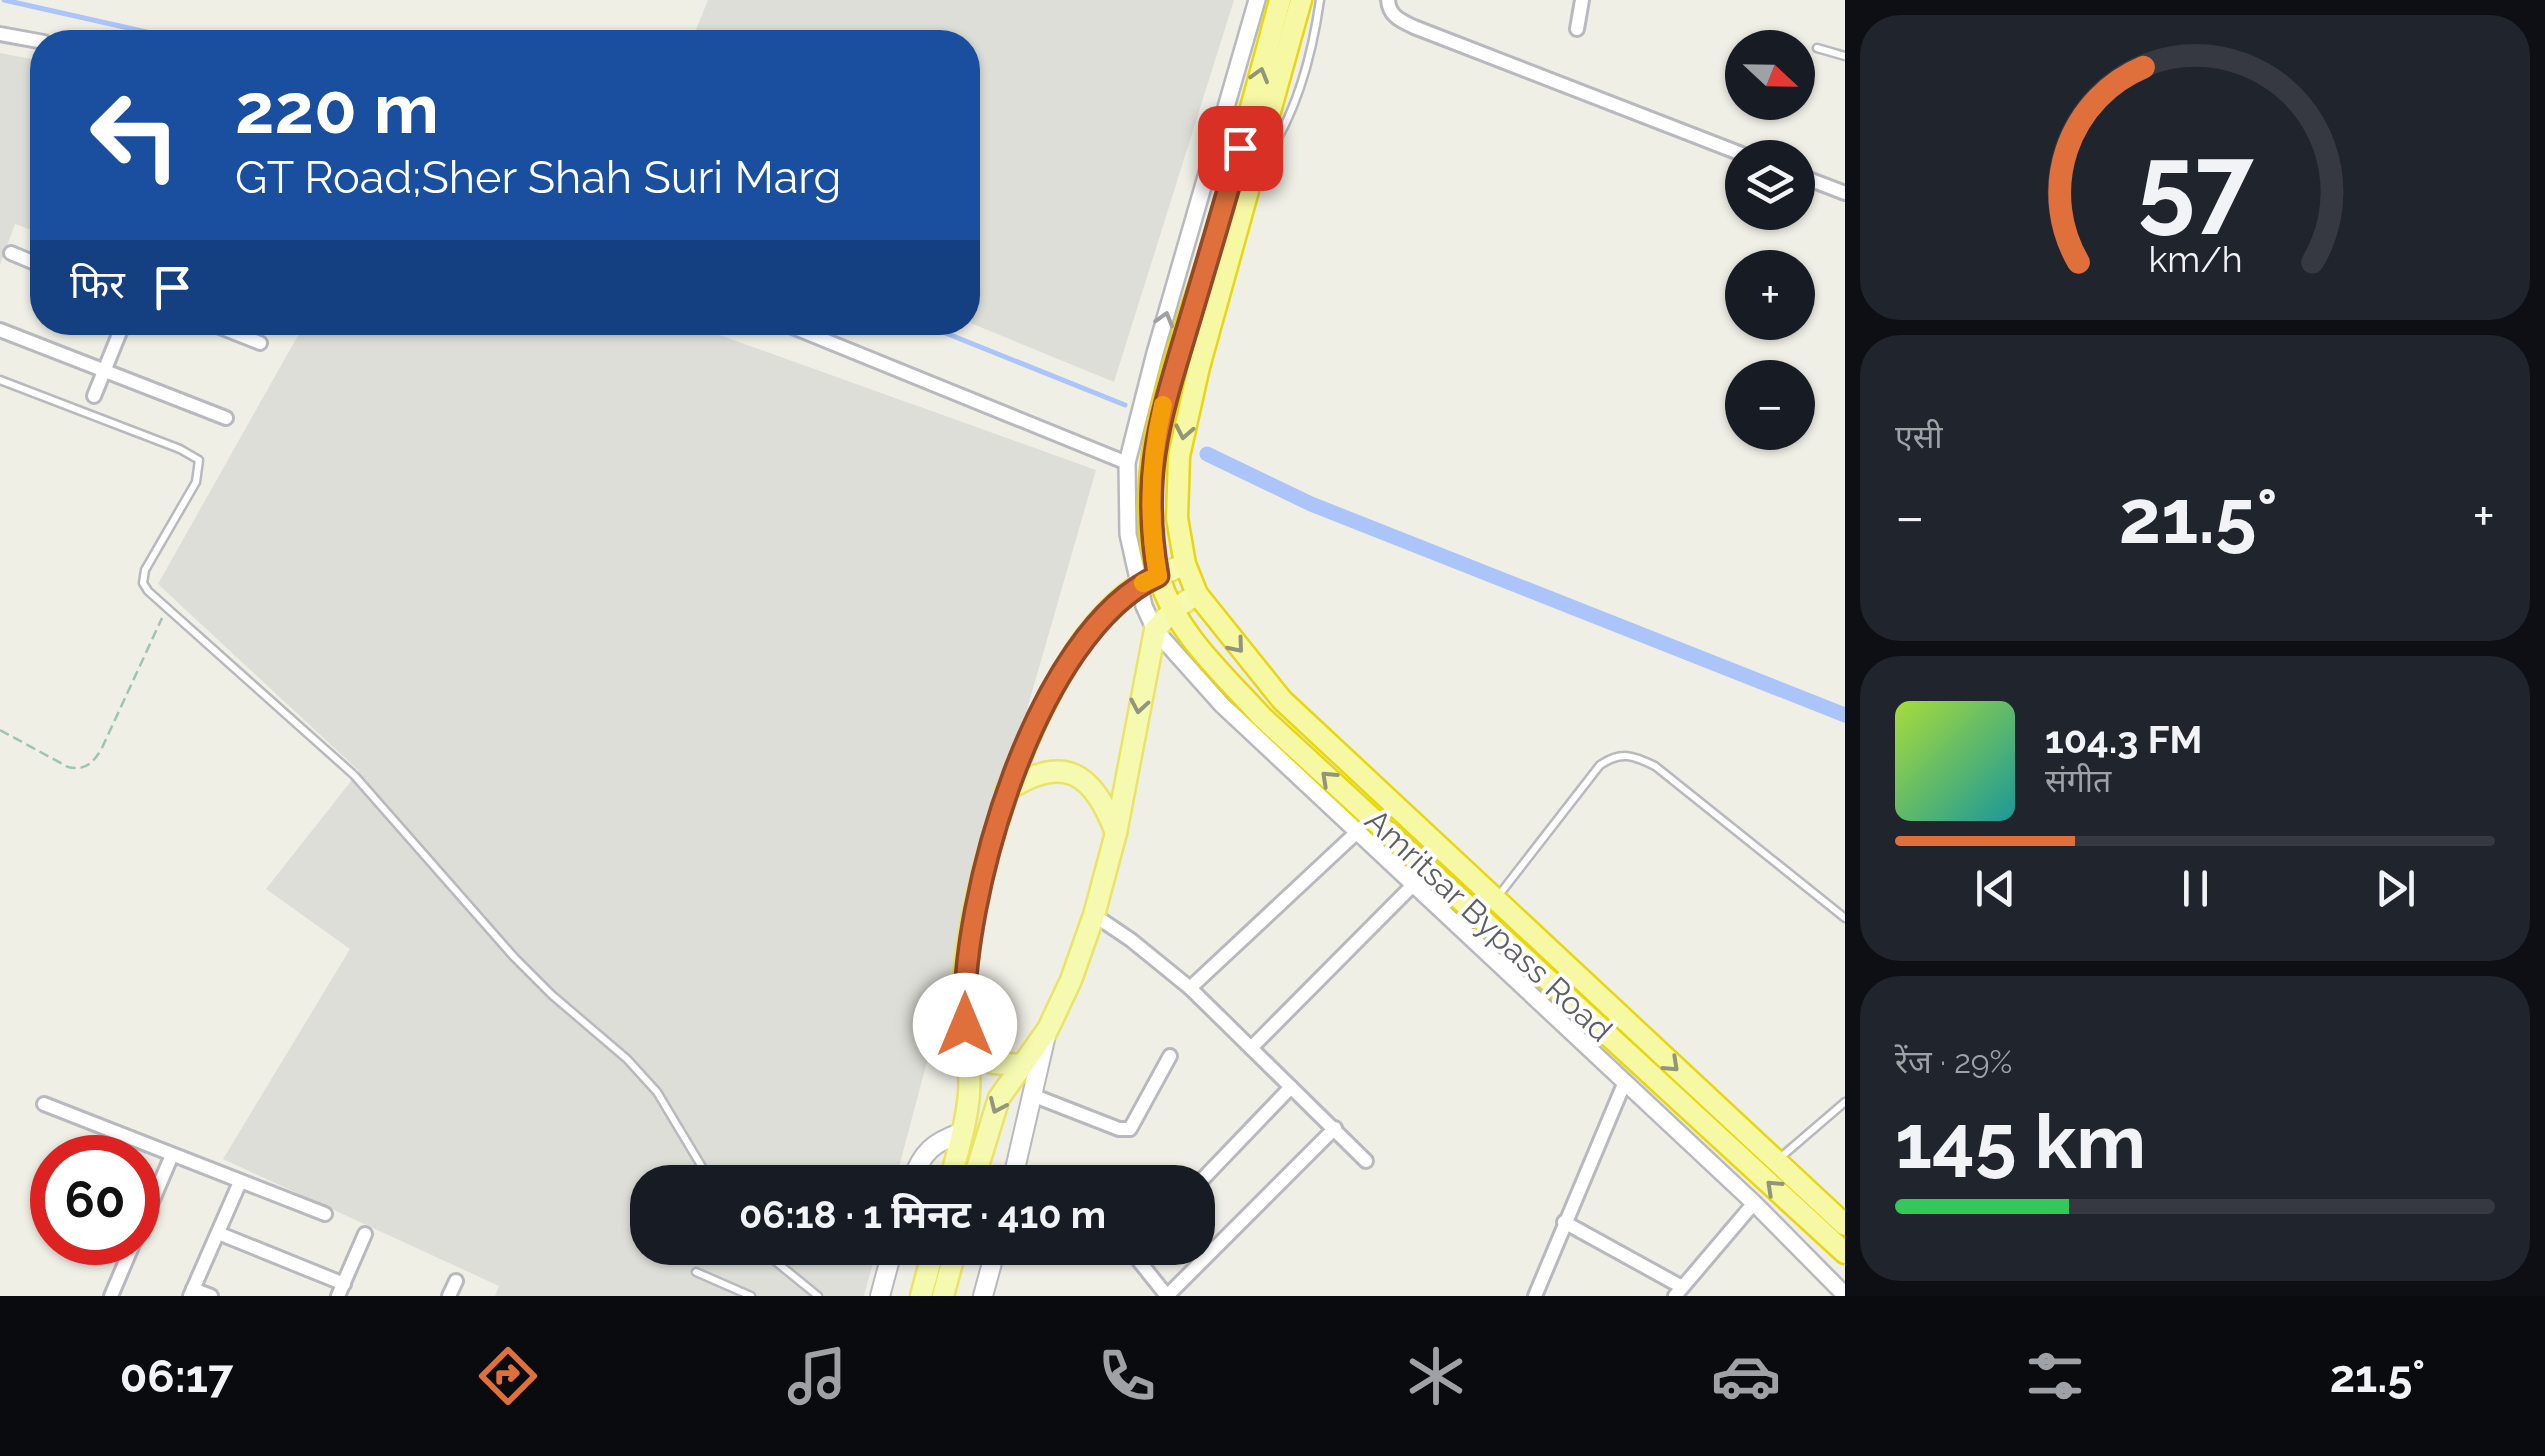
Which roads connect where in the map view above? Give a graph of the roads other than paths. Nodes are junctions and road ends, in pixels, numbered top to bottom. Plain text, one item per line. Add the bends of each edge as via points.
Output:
1 (1257, 0) edge
2 (1280, 0) edge
3 (1301, 0) edge
4 (1320, 0) edge
5 (1388, 0) edge
6 (1582, 0) edge
7 (1578, 29) dead end
8 (0, 34) edge
9 (30, 39) edge
10 (1817, 48) dead end
11 (1845, 56) edge
12 (1725, 148) edge
13 (1254, 175) junction
14 (1815, 182) edge
15 (1845, 193) edge
16 (11, 253) dead end
17 (30, 261) edge
18 (0, 330) edge
19 (119, 335) edge
20 (240, 335) edge
21 (812, 335) edge
22 (260, 343) dead end
23 (106, 369) junction
24 (0, 380) edge
25 (94, 396) dead end
26 (226, 418) dead end
27 (1127, 463) junction
28 (1185, 564) junction
29 (1158, 576) junction
30 (1138, 586) junction
31 (1197, 594) junction
32 (1173, 610) junction
33 (1156, 630) junction
34 (1006, 792) junction
35 (1116, 833) junction
36 (1356, 833) junction
37 (1412, 886) junction
38 (1496, 900) junction
39 (1094, 915) junction
40 (1845, 918) edge
41 (1190, 988) junction
42 (1048, 1030) junction
43 (1252, 1048) junction
44 (969, 1050) junction
45 (1170, 1056) dead end
46 (1022, 1065) junction
47 (1624, 1084) junction
48 (1290, 1087) junction
49 (1032, 1095) junction
50 (1845, 1102) edge
51 (44, 1104) dead end
52 (1335, 1128) junction
53 (962, 1132) junction
54 (172, 1154) junction
55 (1366, 1160) dead end
56 (1776, 1161) junction
57 (701, 1165) edge
58 (920, 1165) edge
59 (954, 1165) edge
60 (978, 1165) edge
61 (1016, 1165) edge
62 (1215, 1166) edge
63 (160, 1182) edge
64 (240, 1182) junction
65 (1754, 1203) junction
66 (325, 1214) dead end
67 (1564, 1222) junction
68 (1845, 1225) edge
69 (218, 1233) junction
70 (365, 1234) dead end
71 (1215, 1248) edge
72 (1845, 1253) edge
73 (124, 1265) edge
74 (780, 1265) edge
75 (888, 1265) edge
76 (929, 1265) edge
77 (951, 1265) edge
78 (991, 1265) edge
79 (1142, 1265) edge
80 (1198, 1265) edge
81 (696, 1272) dead end
82 (456, 1281) dead end
83 (341, 1290) edge
84 (1679, 1291) edge
85 (191, 1292) edge
86 (1845, 1295) edge
87 (111, 1296) edge
88 (211, 1296) edge
89 (449, 1296) edge
90 (751, 1296) edge
91 (818, 1296) edge
92 (880, 1296) edge
93 (921, 1296) edge
94 (943, 1296) edge
95 (983, 1296) edge
96 (1535, 1296) edge

27 -> 1 street
29 -> 2 highway, Amritsar Bypass Road via 1150,513 1162,408
3 - 13 highway, Amritsar Bypass Road
4 - 13 lane via 1289,121
5 - 12 street via 1398,20
6 - 7 street
8 - 9 street
10 - 11 lane
13 -> 28 highway, Amritsar Bypass Road via 1179,456 1177,518
14 - 15 street
16 - 17 street
18 - 23 street
19 - 23 street
20 - 22 street
21 - 27 street
23 - 25 street
23 - 26 street
24 - 57 lane via 199,460 196,482 143,577 148,591 354,775 514,957 627,1058
27 - 30 street via 1128,534
28 - 29 main road
28 - 31 highway, Amritsar Bypass Road
29 - 30 main road
29 - 32 highway, Amritsar Bypass Road
30 - 33 street
30 - 34 main road via 1084,642 1044,704
31 - 32 main road
31 -> 38 highway, Amritsar Bypass Road via 1282,700
32 - 33 main road
72 -> 32 highway, Amritsar Bypass Road via 1262,717
33 -> 35 main road
33 - 36 street via 1222,706
34 - 35 main road via 1038,773 1069,772 1096,790
34 - 44 main road via 972,922 963,987
35 - 39 main road
36 - 37 street
36 - 41 street
37 - 43 street
37 - 47 street
38 - 40 lane via 1600,765 1616,754 1655,766
38 -> 56 highway, Amritsar Bypass Road
39 - 41 street
39 - 42 main road
41 - 43 street
42 - 46 main road
42 - 49 main road
43 - 48 street
44 - 46 main road via 993,1063
44 - 53 main road
45 - 49 street via 1125,1130
46 -> 60 main road via 999,1098
47 - 65 street
47 - 67 street
48 - 52 street
48 - 62 street
49 - 61 main road
50 - 56 lane
51 - 54 street
52 - 55 street
52 - 71 street
53 - 58 main road via 938,1140
53 - 59 main road
54 - 63 street
54 - 64 street
56 - 68 highway, Amritsar Bypass Road
64 - 66 street
64 - 69 street
65 - 84 street
65 - 86 street
67 - 84 street
67 - 96 street
69 - 83 street
69 - 85 street
70 - 83 street
73 - 87 street
74 - 91 lane
75 - 92 main road
76 - 93 main road
77 - 94 main road
78 - 95 main road
79 - 80 street via 1167,1296
81 - 90 lane
82 - 89 street
85 - 88 street

